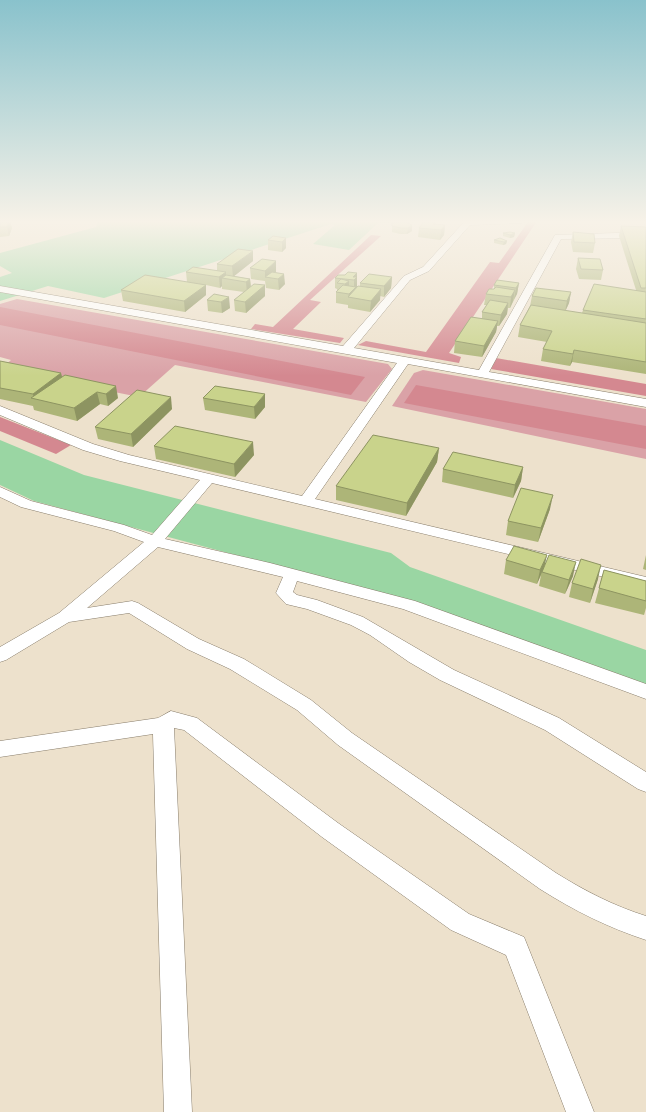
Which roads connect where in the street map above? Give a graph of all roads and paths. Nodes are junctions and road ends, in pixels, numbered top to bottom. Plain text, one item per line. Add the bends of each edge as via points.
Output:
1 (420, 272) edge
2 (539, 272) edge
3 (0, 289) edge
4 (346, 350) junction
5 (404, 360) junction
6 (482, 374) junction
7 (646, 403) edge
8 (0, 410) edge
9 (209, 478) junction
10 (0, 491) edge
11 (306, 501) junction
12 (156, 541) junction
13 (292, 574) junction
14 (646, 582) edge
15 (65, 617) junction
16 (0, 655) edge
17 (646, 692) edge
18 (163, 725) junction
19 (0, 749) edge
20 (646, 784) edge
21 (646, 928) edge
22 (178, 1112) edge
23 (580, 1112) edge

1 - 4 street via 407,278
2 - 6 street
3 - 4 street
4 - 5 street
5 - 6 street
5 - 11 street
6 - 7 street
8 - 9 street via 88,447
9 - 11 street
9 - 12 street
10 - 12 street via 26,504 119,528
11 - 14 street
12 - 13 street
12 - 15 street
13 - 17 street via 409,605
13 - 20 street via 284,593 292,600 357,621 447,675 552,724
15 - 16 street
15 - 21 street via 132,607 193,644 237,664 304,705 345,739 548,881 582,902
18 - 19 street
18 - 22 street
18 - 23 street via 171,719 190,724 330,830 460,922 515,946

